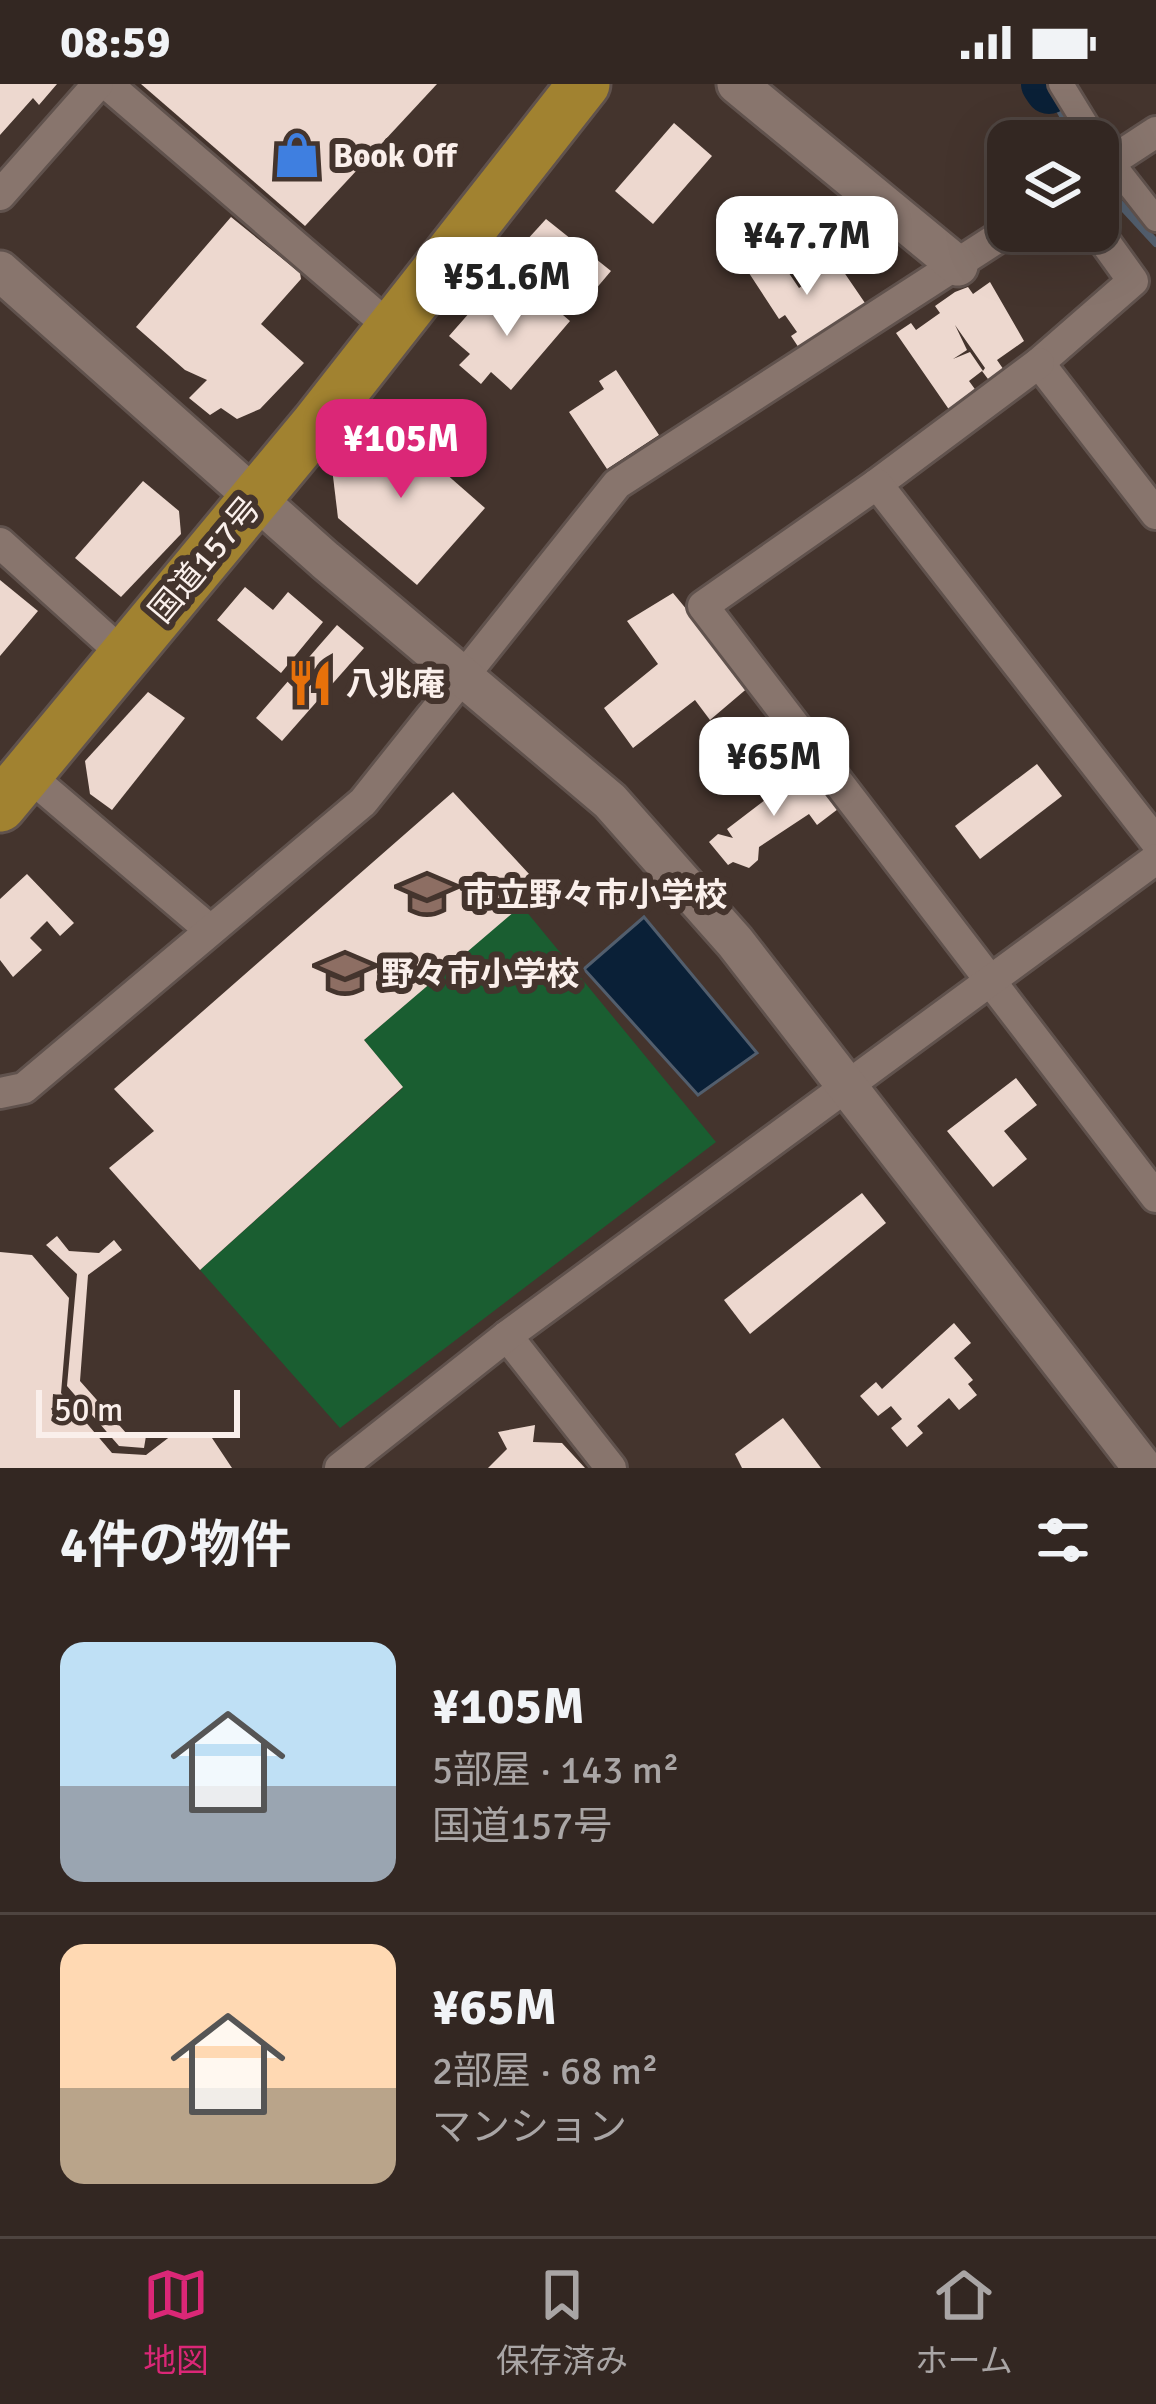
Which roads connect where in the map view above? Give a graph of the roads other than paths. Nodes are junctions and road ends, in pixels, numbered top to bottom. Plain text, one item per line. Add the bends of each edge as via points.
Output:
1 (98, 84) edge
2 (107, 84) edge
3 (584, 84) edge
4 (736, 84) edge
5 (1061, 84) edge
6 (1081, 120) edge
7 (1156, 132) edge
8 (1119, 149) edge
9 (1119, 177) edge
10 (0, 195) edge
11 (1156, 219) edge
12 (987, 246) edge
13 (1112, 252) edge
14 (958, 266) junction
15 (0, 271) edge
16 (392, 329) junction
17 (1039, 363) junction
18 (877, 484) junction
19 (255, 497) junction
20 (1156, 514) edge
21 (0, 543) edge
22 (123, 654) junction
23 (461, 677) junction
24 (14, 790) edge
25 (1156, 842) edge
26 (1156, 859) edge
27 (210, 930) junction
28 (993, 983) junction
29 (847, 1085) junction
30 (0, 1093) edge
31 (1156, 1197) edge
32 (507, 1336) junction
33 (340, 1468) edge
34 (611, 1468) edge
35 (1142, 1468) edge

1 - 10 street
2 - 16 street
3 - 16 highway, 国道157号
4 - 14 street
5 - 6 street
7 - 8 street
9 - 11 street
12 - 14 street
13 - 17 street via 1133,281
14 - 23 street via 616,484
15 - 19 street
16 - 19 highway, 国道157号
17 - 18 street
17 - 20 street
18 - 25 street
18 - 28 street via 703,606
19 - 22 highway, 国道157号
19 - 23 street
21 - 22 street
22 - 24 highway, 国道157号
23 - 27 street via 363,802
23 - 29 street via 610,801
24 - 27 street
26 - 28 street
27 - 30 street via 24,1088
28 - 29 street
28 - 31 street
29 - 32 street
29 - 35 street
32 - 33 street
32 - 34 street

